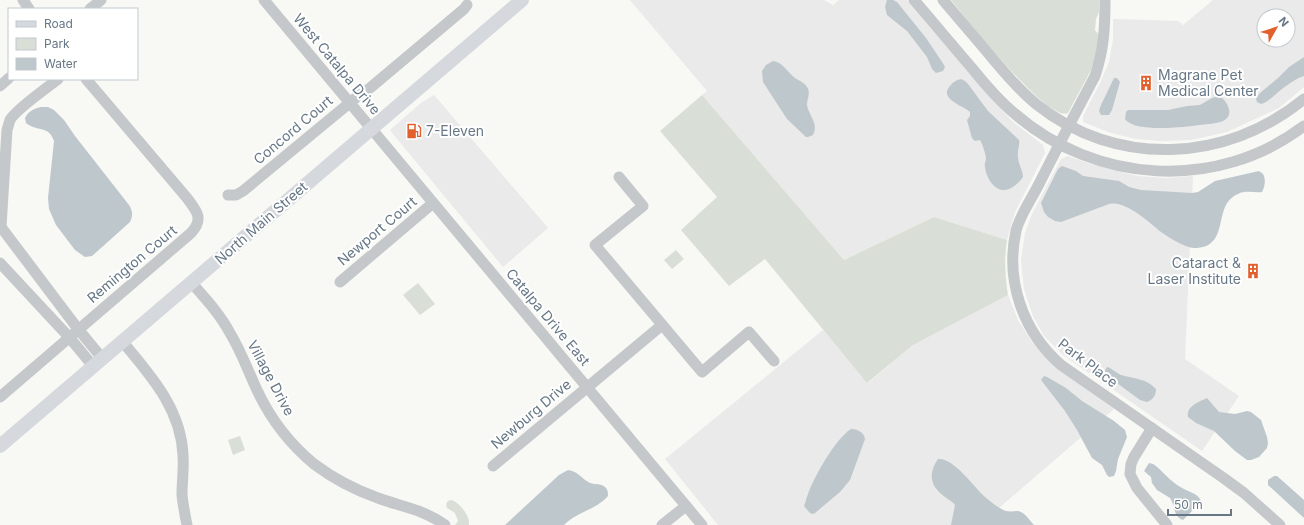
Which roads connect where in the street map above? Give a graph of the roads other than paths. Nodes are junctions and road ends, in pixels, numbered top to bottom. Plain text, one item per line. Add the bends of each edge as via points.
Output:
1 (101, 0) edge
2 (264, 0) edge
3 (522, 0) edge
4 (914, 0) edge
5 (943, 0) edge
6 (1105, 0) edge
7 (467, 5) dead end
8 (91, 8) edge
9 (8, 79) edge
10 (57, 80) edge
11 (87, 80) edge
12 (0, 86) edge
13 (1304, 99) edge
14 (349, 103) junction
15 (1069, 125) junction
16 (1304, 126) edge
17 (371, 129) junction
18 (1059, 145) junction
19 (619, 177) dead end
20 (228, 195) dead end
21 (434, 203) junction
22 (0, 227) edge
23 (0, 263) edge
24 (191, 282) junction
25 (340, 282) dead end
26 (662, 324) junction
27 (78, 329) junction
28 (69, 337) junction
29 (122, 341) junction
30 (774, 361) dead end
31 (98, 362) junction
32 (588, 387) junction
33 (0, 397) edge
34 (1152, 428) junction
35 (0, 446) edge
36 (493, 466) dead end
37 (686, 506) junction
38 (187, 525) edge
39 (445, 525) edge
40 (662, 525) edge
41 (702, 525) edge
42 (1167, 525) edge
43 (1280, 525) edge

1 - 8 street
2 - 14 street, West Catalpa Drive
3 - 17 main road, North Main Street
4 - 18 street via 1005,106
5 - 15 street via 1019,89 1053,116
6 - 15 street, Park Place via 1100,61 1095,76
7 - 14 street, Concord Court
9 - 12 street
10 - 22 street via 10,121 7,130
11 - 27 street, Remington Court via 187,198 198,216 196,228 191,233
13 - 15 street via 1273,121 1247,134 1201,147 1150,149 1119,144
14 - 17 street, West Catalpa Drive
14 - 20 street, Concord Court via 243,191 236,195
15 - 18 street, Park Place
16 - 18 street via 1272,146 1235,162 1179,171 1146,171 1112,164
17 - 21 street, Catalpa Drive East
17 - 24 main road, North Main Street
18 - 34 street, Park Place via 1016,230 1014,281 1025,319 1052,357
19 - 26 street via 643,206 595,245
21 - 25 street, Newport Court
21 - 32 street, Catalpa Drive East
22 - 27 street
23 - 28 street
24 - 29 main road, North Main Street
24 - 39 street, Village Drive via 230,333 274,420 303,454 352,488 420,511
26 - 30 street via 702,372 748,332
26 - 32 street, Newburg Drive
27 - 28 street, Remington Court
27 - 31 street
28 - 31 street
28 - 33 street, Remington Court
29 - 31 main road, North Main Street
29 - 38 street via 165,396 178,427 183,455 182,495
31 - 35 main road, North Main Street
32 - 36 street, Newburg Drive
32 - 37 street, Catalpa Drive East
34 - 42 street via 1134,457 1130,474 1137,488
34 - 43 street, Park Place via 1244,493
37 - 40 street
37 - 41 street, Catalpa Drive East

